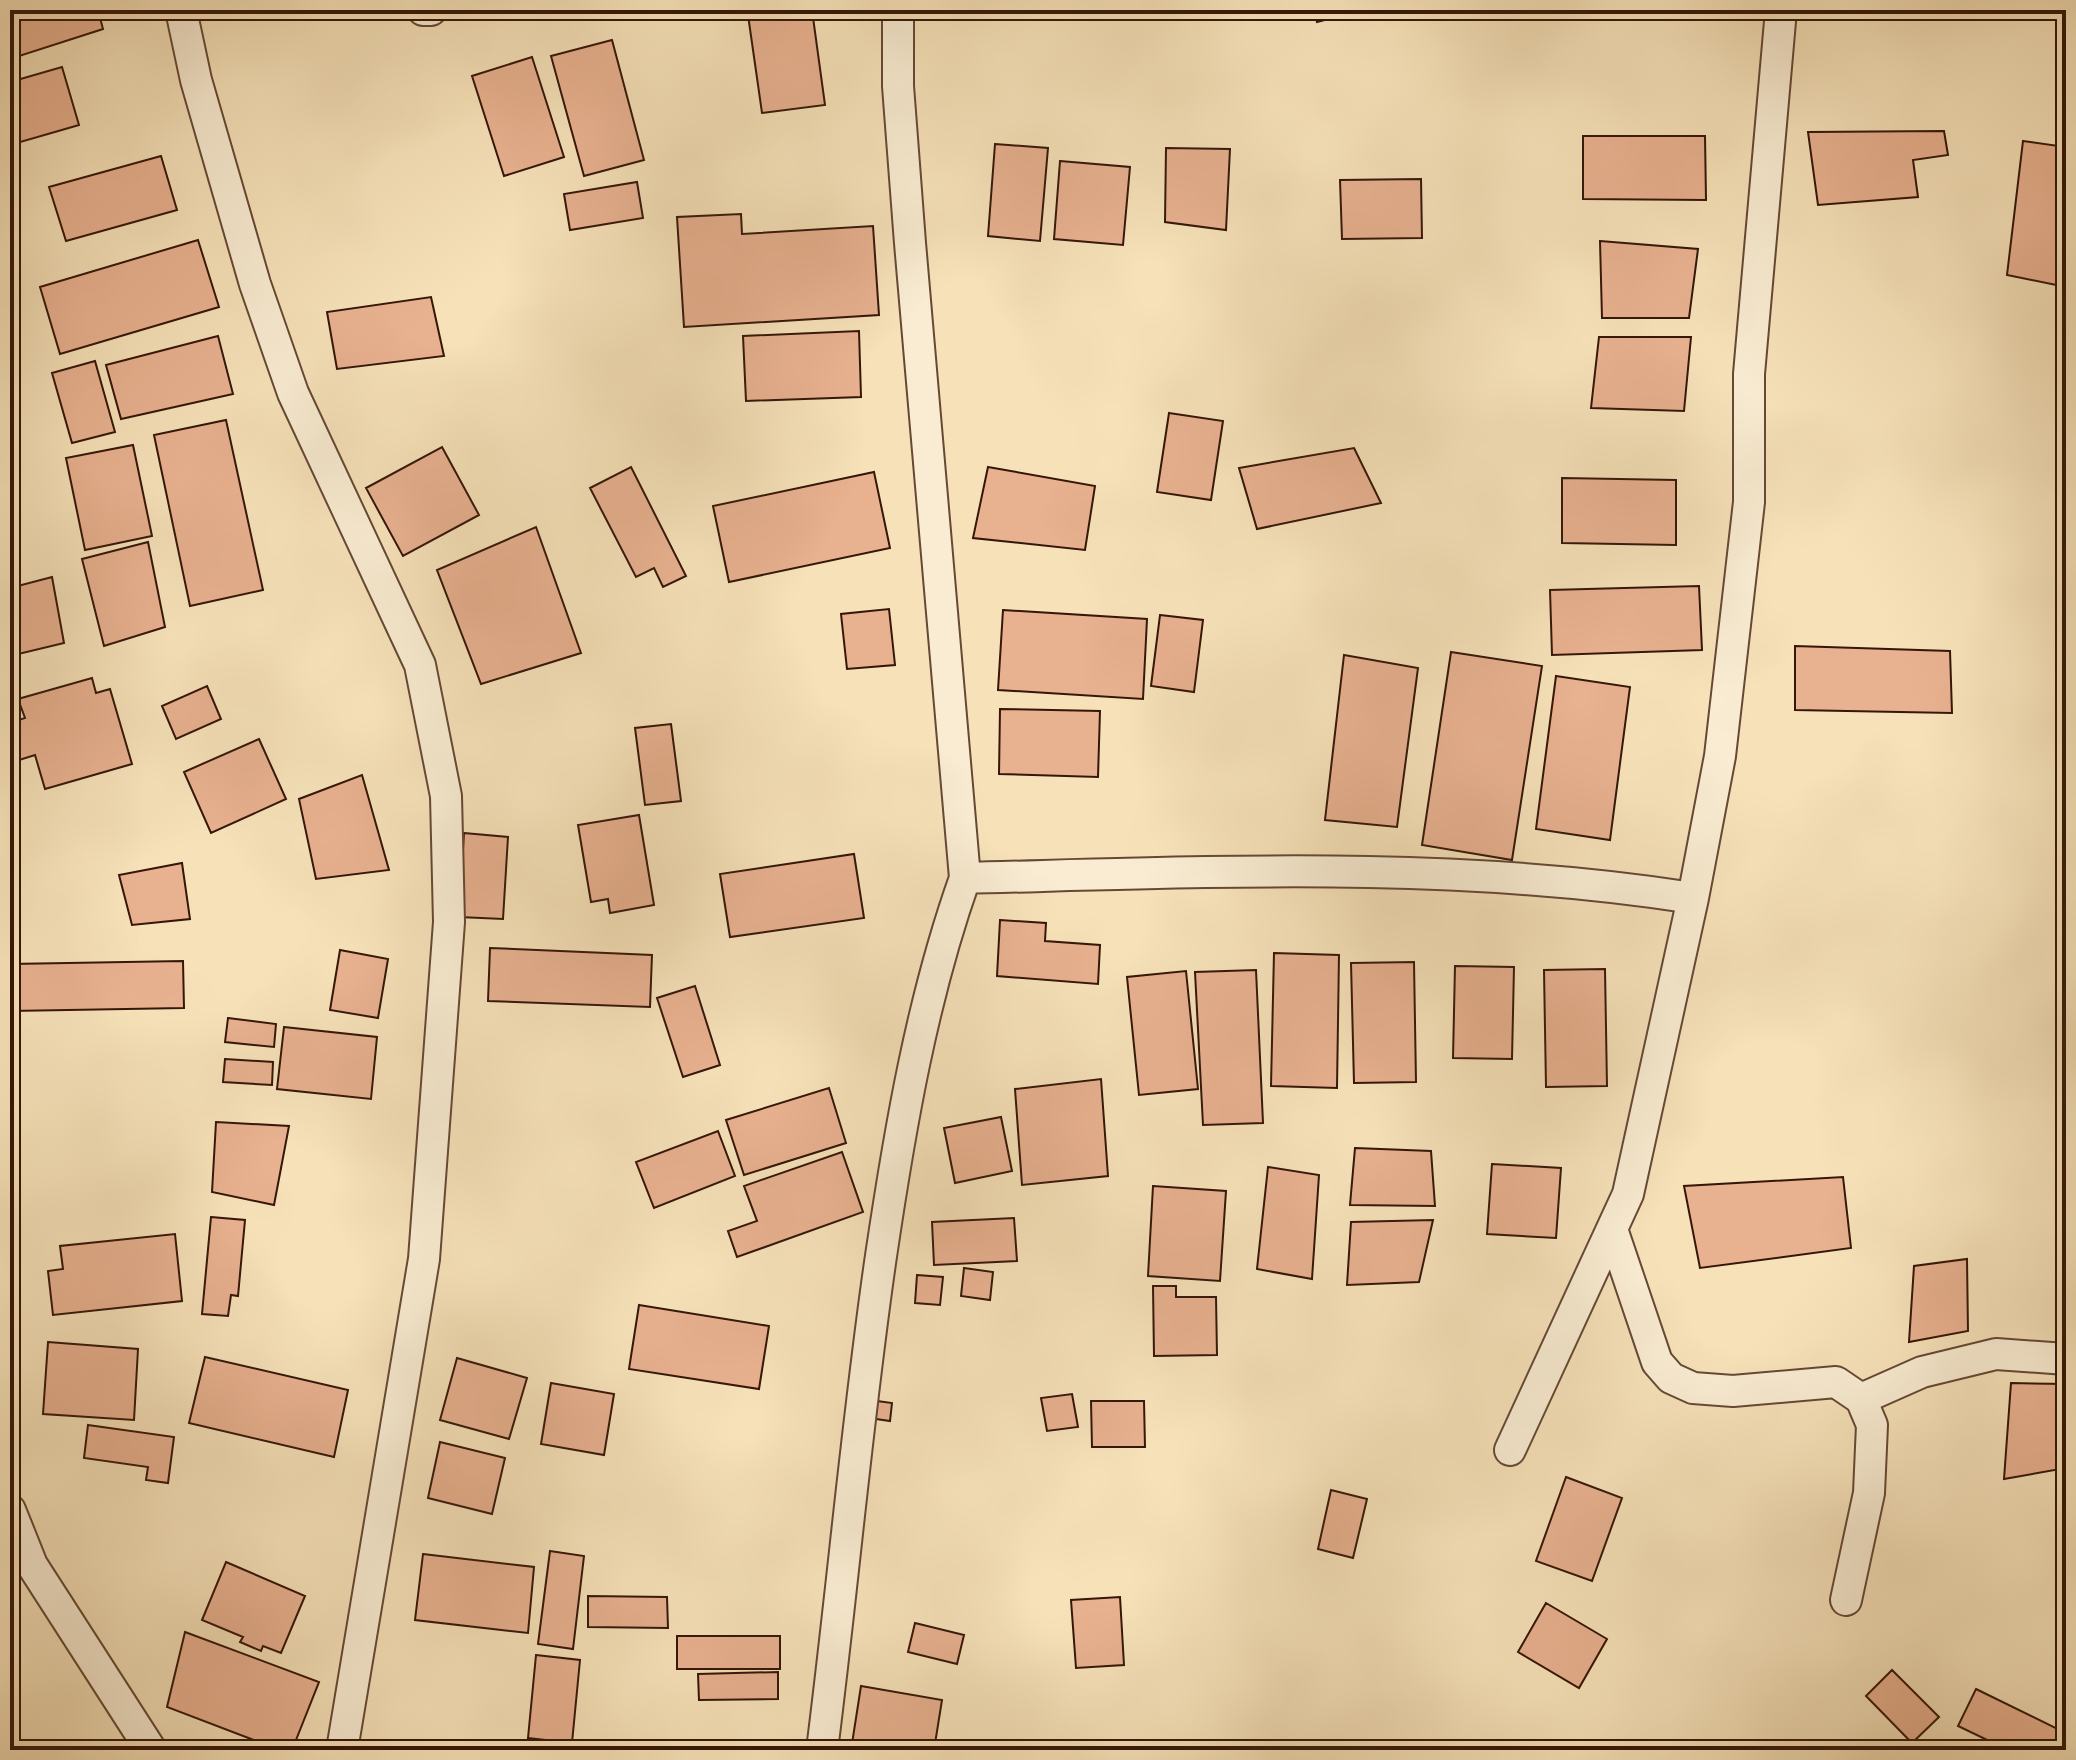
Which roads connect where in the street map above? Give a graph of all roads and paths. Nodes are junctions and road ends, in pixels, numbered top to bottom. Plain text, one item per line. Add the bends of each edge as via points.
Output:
1 (181, 10) edge
2 (423, 10) edge
3 (431, 10) edge
4 (898, 10) edge
5 (1781, 10) edge
6 (965, 878) junction
7 (1693, 898) junction
8 (1613, 1232) junction
9 (2066, 1359) edge
10 (1861, 1399) junction
11 (1510, 1450) dead end
12 (10, 1510) edge
13 (1846, 1600) dead end
14 (151, 1750) edge
15 (342, 1750) edge
16 (822, 1750) edge

1 - 15 street via 255,284 293,393 420,665 446,796 449,922 424,1259
2 - 3 street
4 - 6 street via 910,243
5 - 7 street via 1749,374 1749,502 1720,756
6 - 7 street via 1420,872
6 - 16 street via 940,950 896,1151 855,1443
7 - 8 street via 1628,1194
8 - 10 street via 1657,1362 1671,1378 1693,1388 1733,1391 1836,1382
8 - 11 street
9 - 10 street via 1996,1354 1922,1372
10 - 13 street via 1872,1425 1869,1493
12 - 14 street via 32,1565

